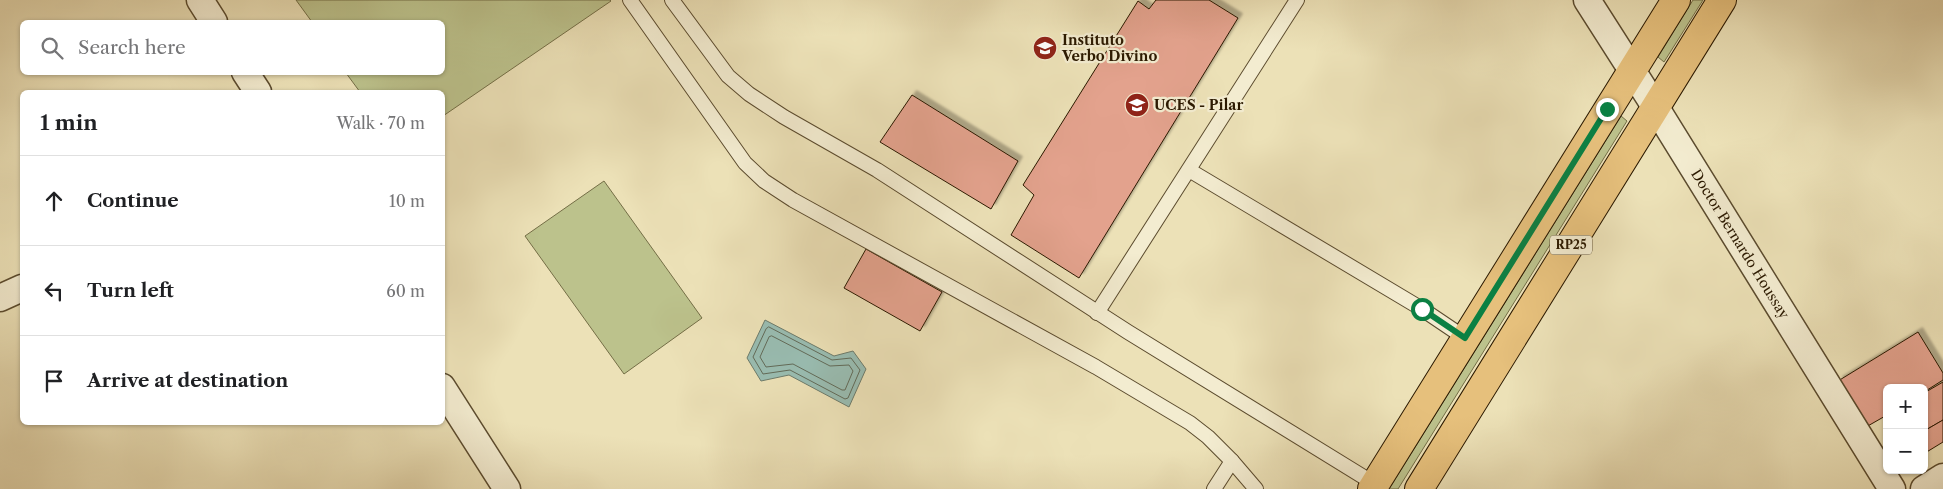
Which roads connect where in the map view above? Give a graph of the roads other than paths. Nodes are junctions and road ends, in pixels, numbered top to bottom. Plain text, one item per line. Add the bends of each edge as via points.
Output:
1 (200, 0) edge
2 (630, 0) edge
3 (672, 0) edge
4 (1297, 0) edge
5 (1587, 0) edge
6 (1676, 0) edge
7 (1722, 0) edge
8 (213, 20) edge
9 (1632, 70) junction
10 (247, 75) edge
11 (257, 90) edge
12 (1656, 108) junction
13 (1189, 170) junction
14 (20, 289) edge
15 (0, 298) edge
16 (1097, 312) junction
17 (1465, 338) junction
18 (445, 392) edge
19 (1232, 461) junction
20 (1943, 477) edge
21 (1374, 487) edge
22 (507, 489) edge
23 (1214, 489) edge
24 (1256, 489) edge
25 (1419, 489) edge
26 (1892, 489) edge
27 (1924, 489) edge

1 - 8 street
2 - 19 lane via 745,163 764,182 1190,423
3 - 16 lane via 728,76 749,94 877,170
4 - 13 lane
5 - 9 street, Doctor Bernardo Houssay
6 - 9 main road, RP25
7 - 12 main road, RP25
9 - 12 street, Doctor Bernardo Houssay
9 - 17 main road, RP25
10 - 11 street
12 - 25 main road, RP25
12 - 26 street, Doctor Bernardo Houssay
13 - 16 lane
13 - 17 lane
14 - 15 street
16 - 21 lane
17 - 21 main road, RP25
18 - 22 street
19 - 23 lane
19 - 24 lane
20 - 27 street

